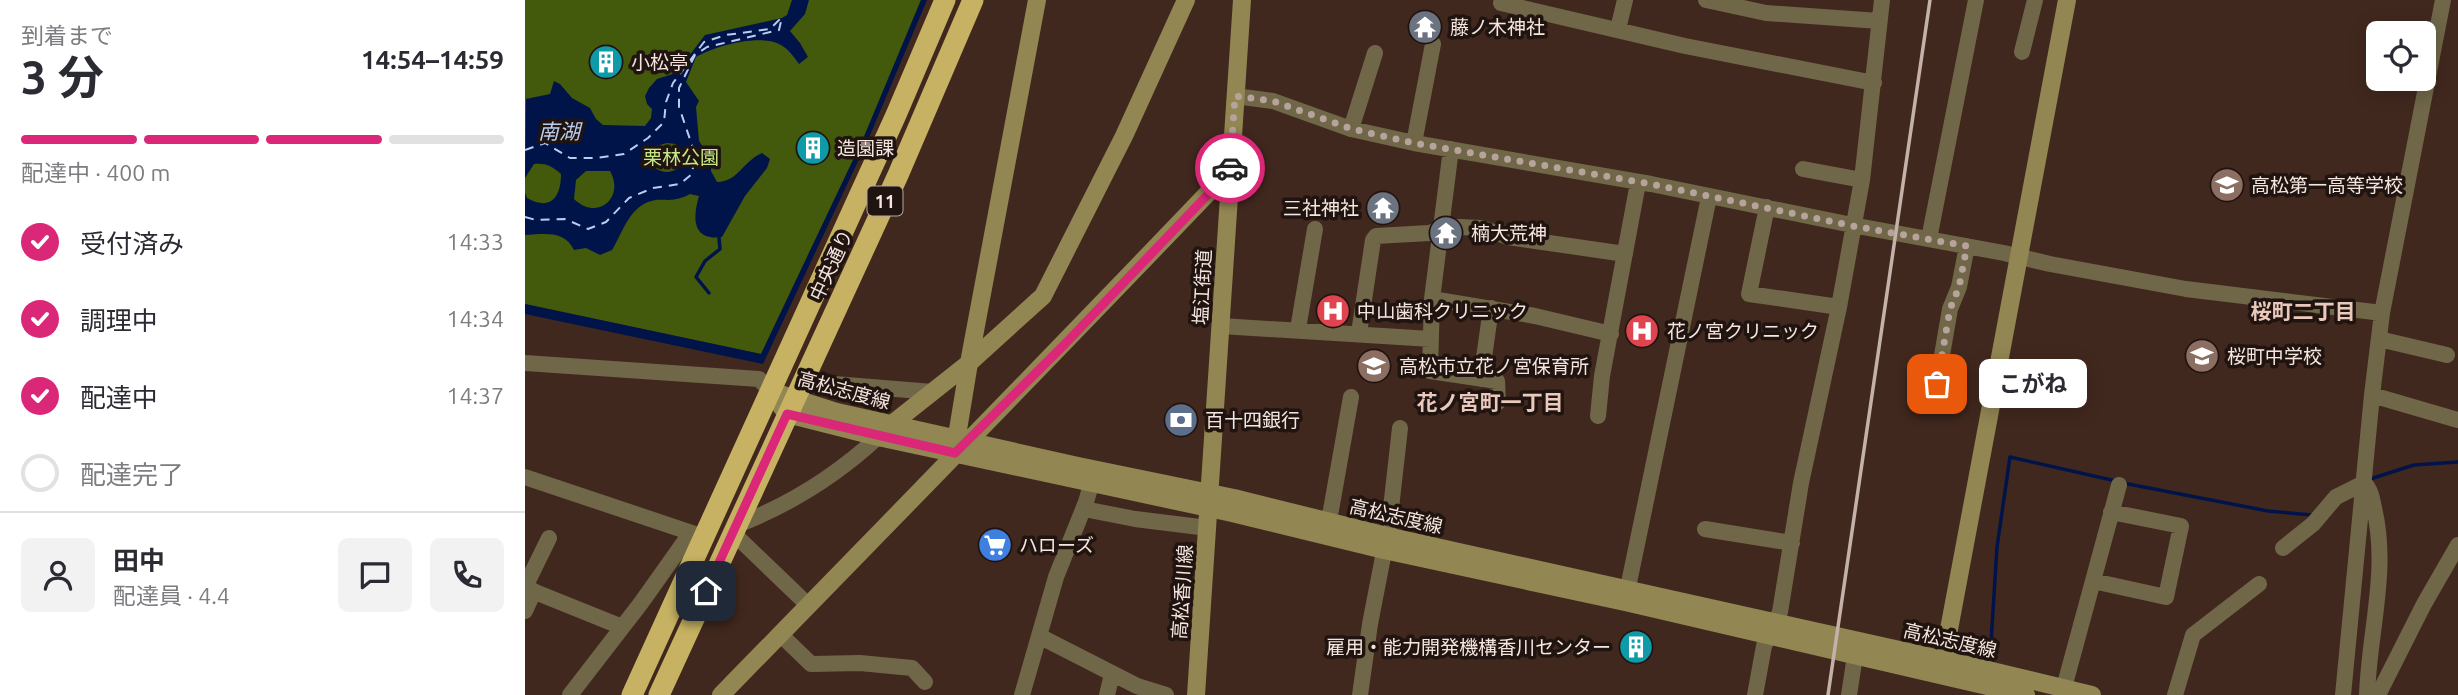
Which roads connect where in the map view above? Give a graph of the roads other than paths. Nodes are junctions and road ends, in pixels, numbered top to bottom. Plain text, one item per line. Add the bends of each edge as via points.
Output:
1 (945, 0) edge
2 (973, 0) edge
3 (1037, 0) edge
4 (1186, 0) edge
5 (1242, 0) edge
6 (1625, 0) edge
7 (1706, 0) edge
8 (1882, 0) edge
9 (1976, 0) edge
10 (2035, 0) edge
11 (2067, 0) edge
12 (2443, 0) edge
13 (1501, 3) dead end
14 (1879, 21) junction
15 (1619, 29) junction
16 (1433, 44) dead end
17 (2022, 52) dead end
18 (1375, 53) dead end
19 (1874, 83) junction
20 (1235, 96) junction
21 (1352, 129) junction
22 (1414, 143) junction
23 (1451, 149) junction
24 (1803, 169) dead end
25 (1230, 171) junction
26 (1862, 180) junction
27 (1638, 183) junction
28 (1709, 197) junction
29 (1767, 207) junction
30 (1192, 211) junction
31 (1227, 214) junction
32 (1853, 226) junction
33 (1315, 229) dead end
34 (1441, 229) junction
35 (1929, 239) junction
36 (1967, 246) junction
37 (1625, 254) junction
38 (2019, 257) junction
39 (1432, 299) junction
40 (1839, 307) junction
41 (1491, 308) junction
42 (2382, 313) junction
43 (1221, 326) junction
44 (1297, 330) junction
45 (1359, 333) junction
46 (1611, 334) junction
47 (1431, 339) junction
48 (2379, 339) junction
49 (2447, 355) dead end
50 (525, 363) edge
51 (969, 363) junction
52 (1481, 379) junction
53 (822, 383) dead end
54 (1937, 384) dead end
55 (771, 391) junction
56 (933, 392) junction
57 (2372, 395) junction
58 (1351, 397) dead end
59 (1498, 402) dead end
60 (786, 415) junction
61 (1598, 416) dead end
62 (2458, 420) edge
63 (892, 424) junction
64 (1400, 428) dead end
65 (878, 437) junction
66 (960, 444) junction
67 (525, 477) edge
68 (1094, 477) junction
69 (2364, 483) junction
70 (2119, 485) dead end
71 (1210, 501) junction
72 (1084, 509) junction
73 (2111, 512) junction
74 (1208, 528) junction
75 (735, 529) junction
76 (1326, 529) junction
77 (1706, 529) dead end
78 (703, 537) junction
79 (549, 538) dead end
80 (1385, 543) junction
81 (1792, 543) junction
82 (2458, 545) edge
83 (2283, 548) dead end
84 (2093, 581) junction
85 (2259, 584) dead end
86 (528, 588) edge
87 (1626, 596) junction
88 (809, 606) junction
89 (525, 611) edge
90 (622, 627) junction
91 (1771, 630) junction
92 (780, 634) junction
93 (1039, 636) junction
94 (1856, 656) junction
95 (1942, 668) junction
96 (1112, 674) junction
97 (925, 682) dead end
98 (2063, 691) edge
99 (570, 695) edge
100 (632, 695) edge
101 (659, 695) edge
102 (721, 695) edge
103 (1022, 695) edge
104 (1107, 695) edge
105 (1166, 695) edge
106 (1196, 695) edge
107 (1360, 695) edge
108 (1755, 695) edge
109 (1849, 695) edge
110 (2025, 695) edge
111 (2092, 695) edge
112 (2175, 695) edge
113 (2343, 695) edge
114 (2367, 695) edge
115 (2378, 695) edge

1 - 55 highway, 中央通り / 11
2 - 60 highway, 中央通り / 11
3 - 51 main road
4 - 51 main road via 1043,296
5 - 20 main road, 塩江街道
6 - 15 street
7 - 14 street via 1766,13
8 - 14 street
9 - 35 street
10 - 17 street
11 - 38 main road
12 - 42 street
13 - 15 street
14 - 19 street
15 - 19 street
16 - 22 street
18 - 21 street
19 - 26 street
20 - 21 street via 1273,101
20 - 25 main road, 塩江街道
21 - 22 street
22 - 23 street
23 - 27 street
23 - 34 street
24 - 26 street
25 - 30 main road
25 - 31 main road, 塩江街道
26 - 32 street
27 - 28 street
27 - 37 street
28 - 29 street
28 - 87 street
29 - 32 street
29 - 40 street via 1749,295
30 - 31 main road via 1204,208
30 - 66 main road via 1064,345
31 - 43 main road, 塩江街道
32 - 35 street
32 - 40 street
33 - 44 street
34 - 37 street via 1482,228 1508,237
34 - 39 street
34 - 45 street via 1376,236
35 - 36 street
36 - 38 street
36 - 54 street
37 - 46 street
38 - 42 street via 2186,289
38 - 95 main road
39 - 41 street
39 - 47 street
40 - 81 street
41 - 46 street
41 - 52 street
42 - 48 street
43 - 44 street
43 - 71 main road, 塩江街道
44 - 45 street
45 - 47 street
46 - 61 street
47 - 52 street via 1430,372
48 - 49 street
48 - 57 street
50 - 55 street via 759,379
51 - 56 main road
51 - 66 main road
52 - 59 street via 1497,381
53 - 56 street
55 - 60 main road, 高松志度線
55 - 78 highway, 中央通り / 11
56 - 63 main road
57 - 62 street
57 - 69 street
58 - 76 street
60 - 63 main road, 高松志度線
60 - 65 main road, 高松志度線
60 - 75 highway, 11
63 - 66 main road, 高松志度線
64 - 80 street
65 - 66 main road, 高松志度線
65 - 75 street via 808,491
66 - 68 main road, 高松志度線
66 - 88 main road
67 - 78 street
68 - 71 main road, 高松志度線
68 - 72 street
69 - 83 street via 2336,497 2313,524
69 - 113 street
69 - 114 street via 2377,519 2381,562
70 - 73 street
71 - 74 main road, 高松香川線
71 - 76 main road, 高松志度線
72 - 74 street
72 - 93 street via 1056,577
73 - 84 street
73 - 84 street via 2181,526 2166,597
74 - 106 main road, 高松香川線
75 - 88 street
75 - 101 highway, 11
76 - 80 main road, 高松志度線
77 - 81 street
78 - 90 street via 685,541
78 - 100 highway, 11
79 - 86 street
80 - 87 main road, 高松志度線
80 - 107 street
81 - 91 street via 1780,612
82 - 115 street
84 - 98 street
85 - 112 street via 2193,635
86 - 89 street
86 - 90 street
87 - 91 main road, 高松志度線
88 - 92 main road
90 - 99 street
91 - 94 main road, 高松志度線
91 - 95 main road, 高松志度線
91 - 108 street
92 - 97 street via 811,664 912,667
92 - 102 main road
93 - 96 street
93 - 103 street
94 - 95 main road, 高松志度線
94 - 109 street
95 - 98 main road, 高松志度線
95 - 110 main road, 高松志度線
96 - 104 street
96 - 105 street
98 - 111 main road, 高松志度線

